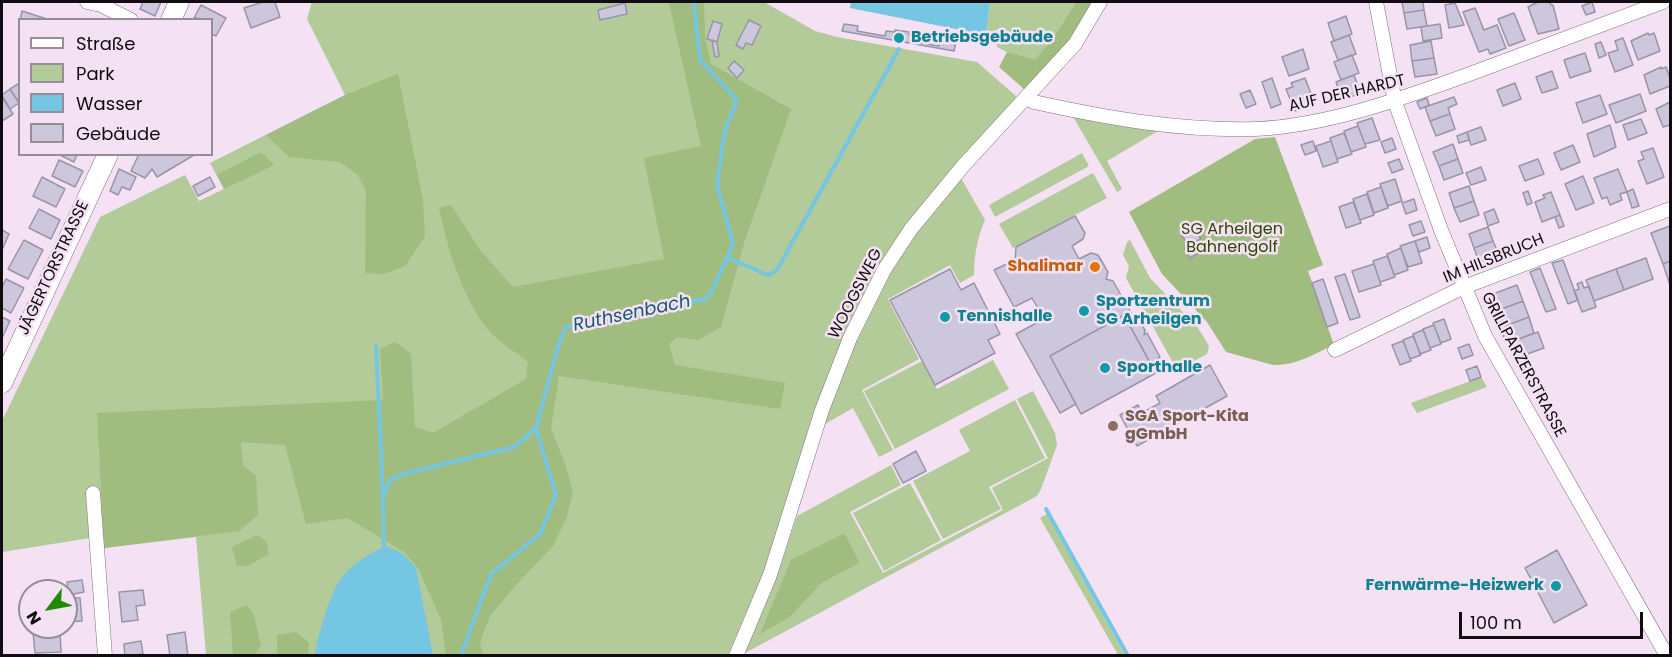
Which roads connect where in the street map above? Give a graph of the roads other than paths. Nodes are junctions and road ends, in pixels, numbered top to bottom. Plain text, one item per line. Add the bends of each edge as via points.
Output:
1 (87, 2) edge
2 (179, 2) edge
3 (1100, 2) edge
4 (1376, 2) edge
5 (1663, 2) edge
6 (126, 18) edge
7 (172, 18) edge
8 (1026, 98) junction
9 (1395, 102) junction
10 (107, 156) edge
11 (1671, 208) edge
12 (1464, 287) junction
13 (1335, 350) dead end
14 (2, 383) edge
15 (93, 493) dead end
16 (105, 656) edge
17 (736, 656) edge
18 (1667, 656) edge

1 - 6 street
2 - 7 street
3 - 8 street, WOOGSWEG via 1075,44
4 - 9 street, GRILLPARZERSTRASSE
5 - 9 street, AUF DER HARDT
8 - 9 street, AUF DER HARDT via 1106,118 1213,129 1289,125
8 - 17 street, WOOGSWEG via 963,166 911,229 884,270 850,338 822,410 770,575
9 - 12 street, GRILLPARZERSTRASSE
10 - 14 street, JÄGERTORSTRASSE
11 - 12 street, IM HILSBRUCH
12 - 13 street, IM HILSBRUCH
12 - 18 street, GRILLPARZERSTRASSE via 1485,336
15 - 16 street

